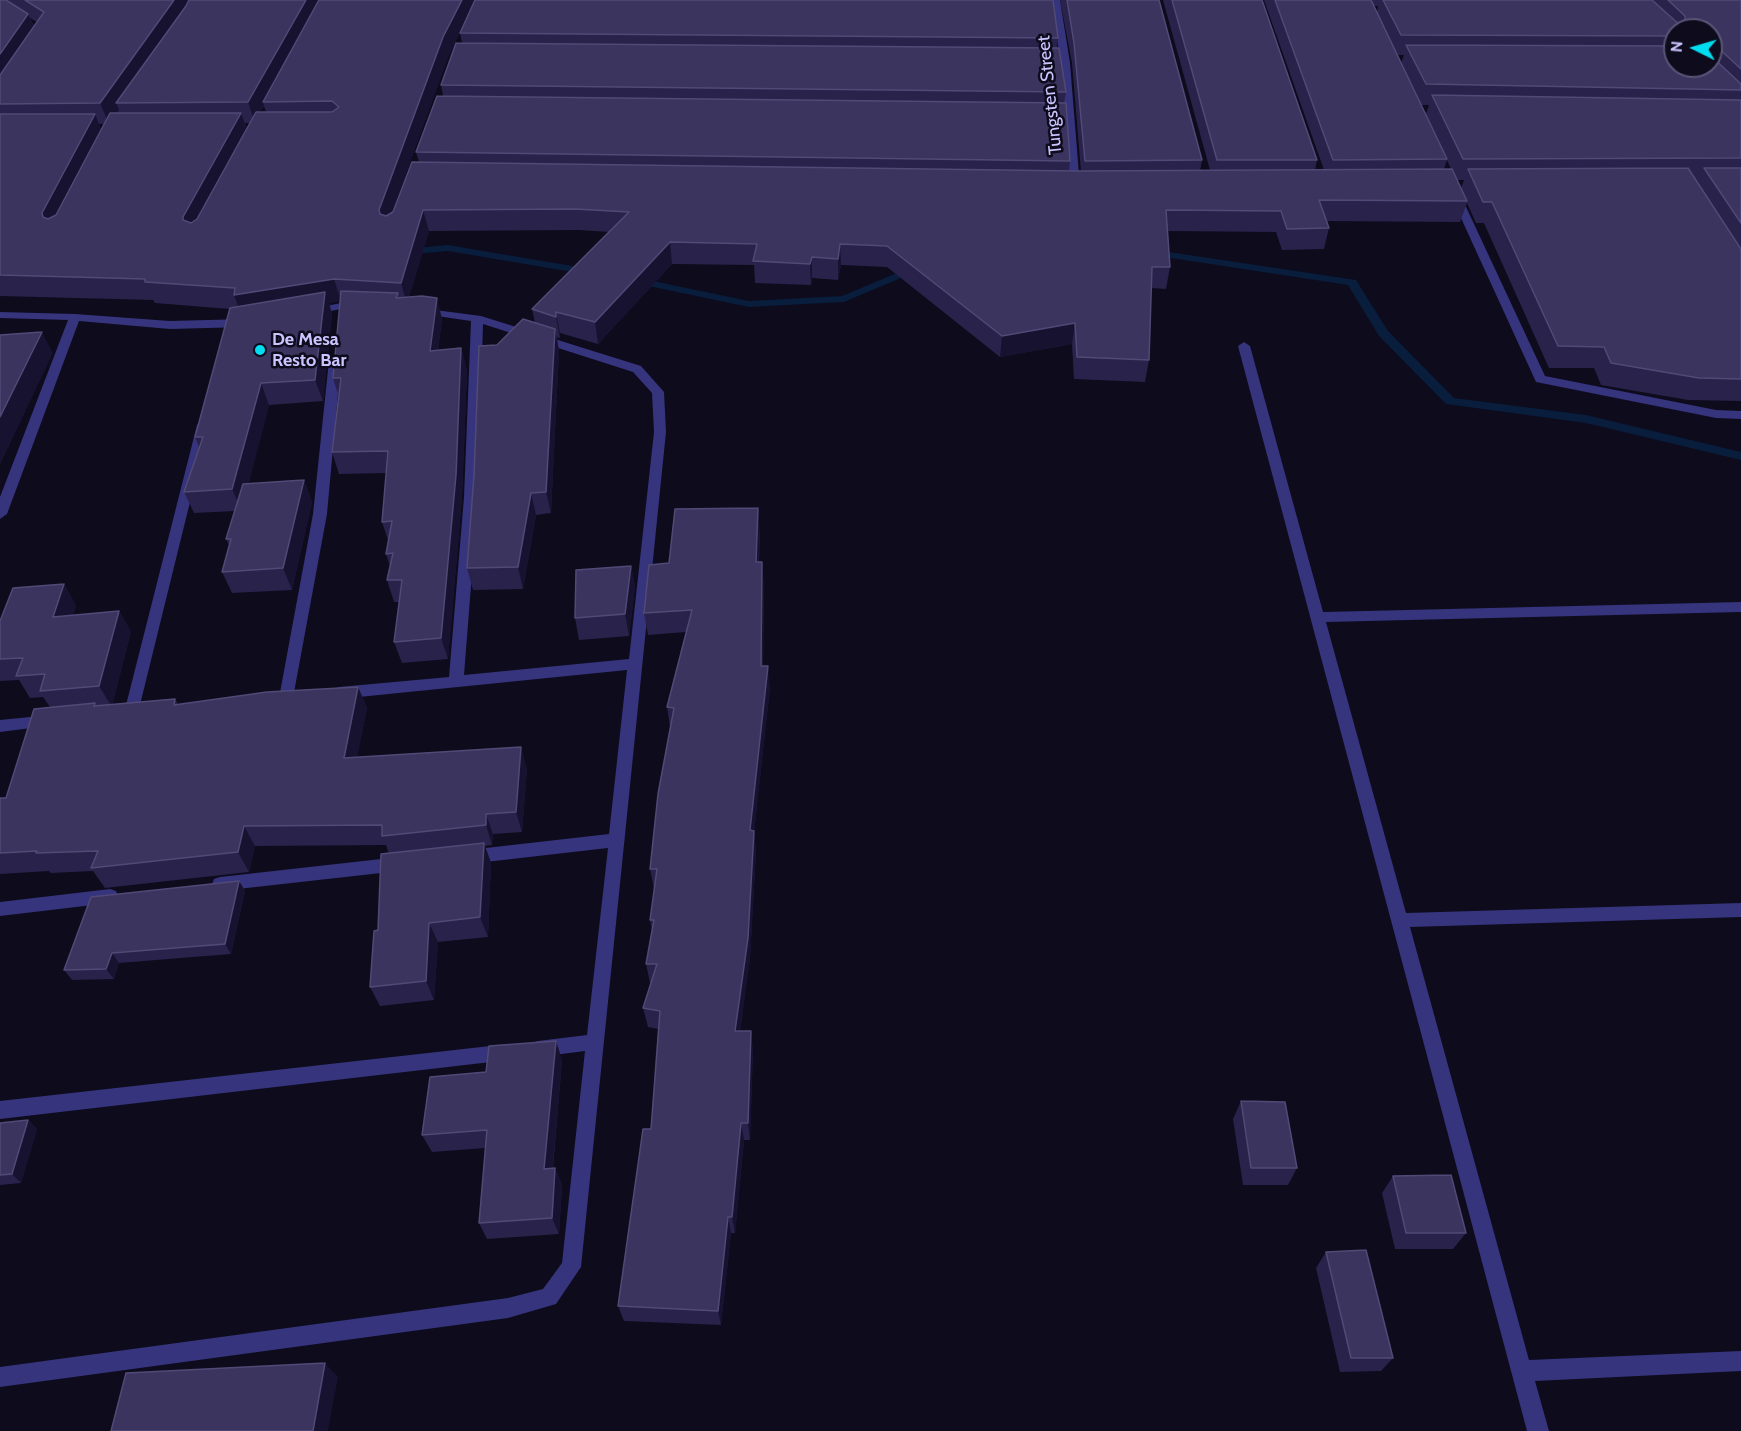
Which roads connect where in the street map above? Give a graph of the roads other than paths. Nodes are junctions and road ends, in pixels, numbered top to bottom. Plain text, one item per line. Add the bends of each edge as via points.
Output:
1 (1057, 5) edge
2 (1046, 10) edge
3 (1030, 63) edge
4 (1065, 63) junction
5 (1059, 118) edge
6 (1071, 118) junction
7 (1457, 185) edge
8 (1063, 187) edge
9 (1075, 187) junction
10 (1087, 187) edge
11 (375, 307) edge
12 (409, 310) edge
13 (299, 314) edge
14 (0, 315) edge
15 (75, 317) junction
16 (477, 318) junction
17 (257, 322) edge
18 (337, 341) edge
19 (1244, 346) dead end
20 (1741, 415) edge
21 (205, 417) edge
22 (0, 514) edge
23 (1741, 607) edge
24 (1318, 616) junction
25 (635, 664) junction
26 (456, 682) junction
27 (320, 695) edge
28 (286, 698) edge
29 (131, 713) edge
30 (60, 720) edge
31 (0, 726) edge
32 (617, 840) junction
33 (451, 859) edge
34 (415, 862) edge
35 (202, 886) edge
36 (130, 894) edge
37 (0, 909) edge
38 (1741, 910) edge
39 (1399, 920) junction
40 (594, 1042) junction
41 (0, 1110) edge
42 (1741, 1361) edge
43 (1522, 1371) junction
44 (0, 1377) edge
45 (1538, 1431) edge

1 - 2 street
1 - 4 street, Tungsten Street
3 - 4 street
4 - 6 street, Tungsten Street
5 - 6 street
6 - 9 street, Tungsten Street
7 - 20 street via 1540,379 1716,414
8 - 9 street
9 - 10 street
11 - 13 street
12 - 16 street
14 - 15 street
15 - 17 street via 226,331
15 - 22 street
16 - 25 street via 637,369 658,392 660,432
16 - 26 street via 471,497
18 - 28 street via 320,514
19 - 24 street
21 - 29 street
23 - 24 street
24 - 39 street
25 - 26 street
25 - 32 street
26 - 27 street
30 - 31 street
32 - 33 street
32 - 40 street
34 - 35 street
36 - 37 street
38 - 39 street
39 - 43 street
40 - 41 street
40 - 44 street via 571,1267 549,1297 508,1308
42 - 43 street
43 - 45 street

